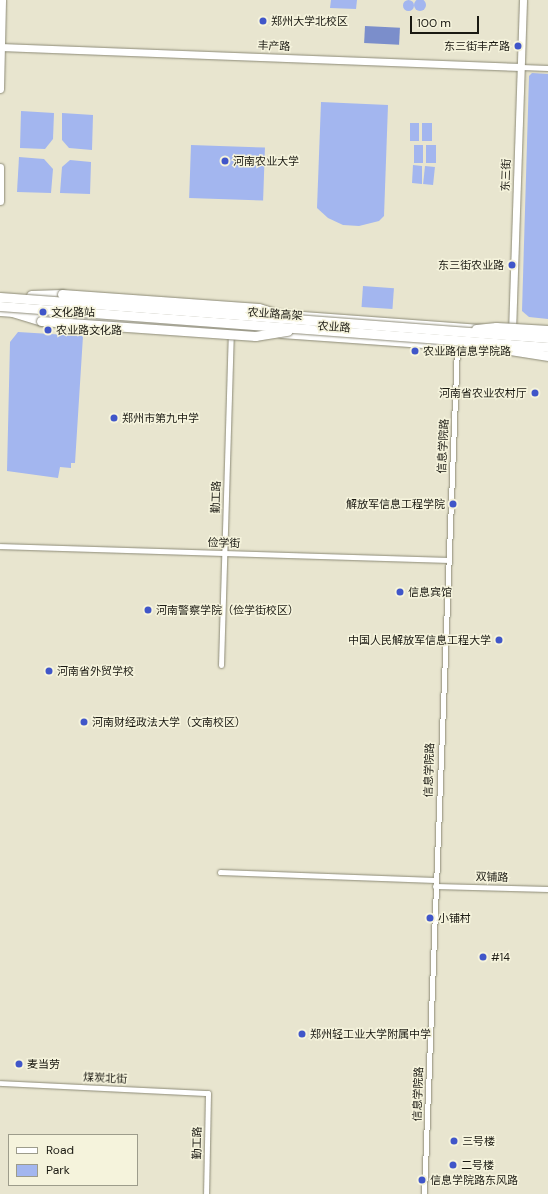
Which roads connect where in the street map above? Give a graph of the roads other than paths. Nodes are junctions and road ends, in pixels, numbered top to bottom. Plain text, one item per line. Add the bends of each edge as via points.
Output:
1 (2, 0) edge
2 (523, 0) edge
3 (0, 47) edge
4 (521, 67) junction
5 (548, 68) edge
6 (0, 89) edge
7 (0, 166) edge
8 (0, 201) edge
9 (0, 293) edge
10 (31, 295) junction
11 (0, 297) edge
12 (0, 306) edge
13 (0, 312) edge
14 (12, 312) junction
15 (290, 319) junction
16 (302, 328) junction
17 (231, 329) junction
18 (548, 330) edge
19 (512, 331) junction
20 (460, 332) junction
21 (548, 334) edge
22 (548, 338) edge
23 (466, 341) junction
24 (457, 347) junction
25 (548, 347) edge
26 (512, 350) junction
27 (548, 355) edge
28 (0, 546) edge
29 (224, 553) junction
30 (447, 560) junction
31 (221, 665) dead end
32 (220, 872) dead end
33 (435, 883) junction
34 (548, 889) edge
35 (0, 1083) edge
36 (208, 1093) joint
37 (206, 1194) edge
38 (424, 1194) edge

1 - 3 street
2 - 4 street, 东三街
3 - 4 street, 丰产路
3 - 6 street
4 - 5 street, 丰产路
4 - 19 street, 东三街
7 - 8 street
9 - 10 street, 农业路
10 - 15 highway, bridge via 62,294 259,308
10 - 19 street, 农业路
11 - 15 highway, 农业路高架, bridge
12 - 16 highway, 农业路高架, bridge
13 - 14 street, 农业路
14 - 16 highway, bridge via 41,321 255,336
14 - 17 street, 农业路
15 - 20 highway, 农业路高架, bridge
16 - 23 highway, 农业路高架, bridge
17 - 24 street, 农业路
17 - 29 street, 勤工路
18 - 20 highway, bridge via 496,327
19 - 21 street, 农业路
19 - 26 street, 东三街
20 - 22 highway, 农业路高架, bridge
23 - 25 highway, 农业路高架, bridge
23 - 27 highway, bridge via 516,353
24 - 26 street, 农业路
24 - 30 street, 信息学院路
26 - 27 street, 农业路
28 - 29 street, 俭学街
29 - 30 street, 俭学街
29 - 31 street, 勤工路
30 - 33 street, 信息学院路
32 - 33 street, 双铺路
33 - 34 street, 双铺路
33 - 38 street, 信息学院路
35 - 36 street, 煤炭北街
36 - 37 street, 勤工路

